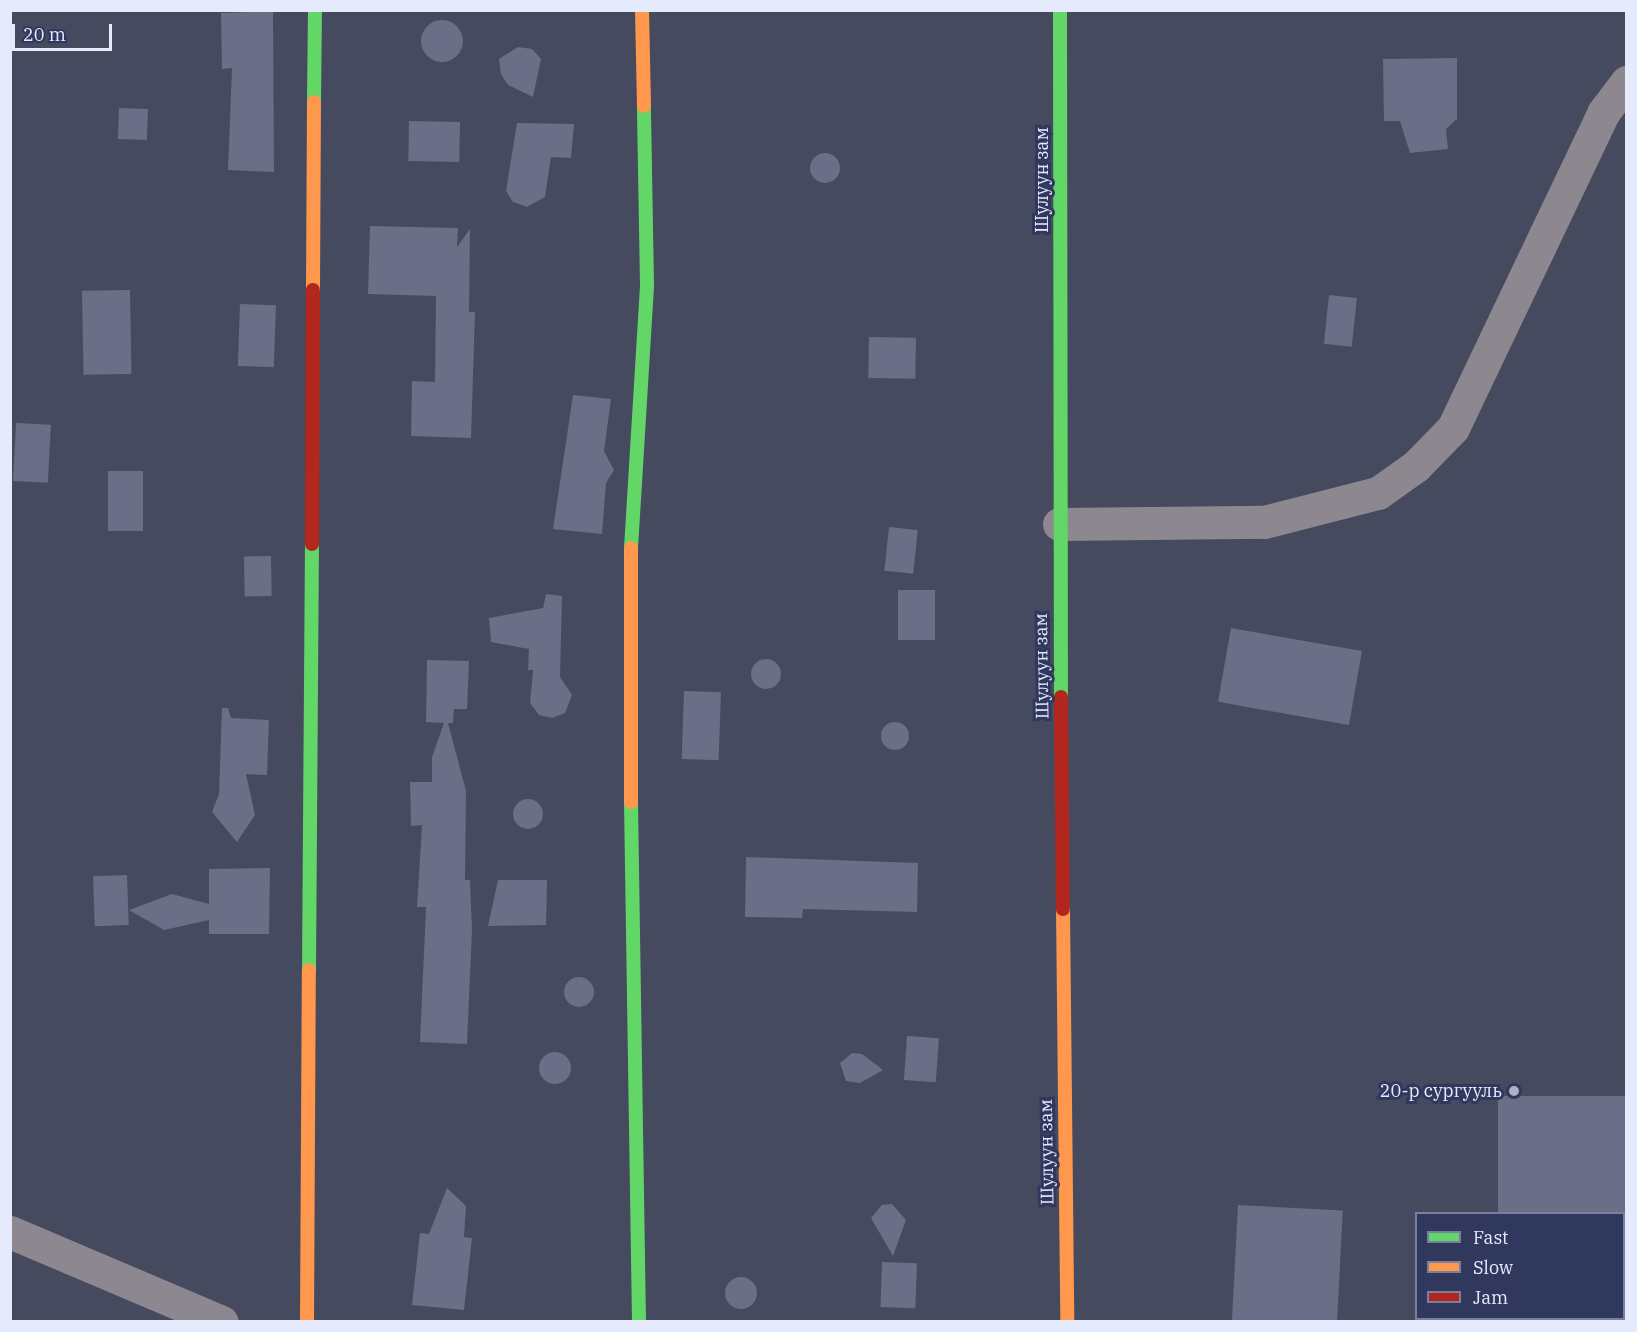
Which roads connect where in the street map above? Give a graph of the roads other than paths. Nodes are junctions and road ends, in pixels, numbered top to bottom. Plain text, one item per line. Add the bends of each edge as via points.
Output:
1 (315, 10) edge
2 (642, 10) edge
3 (1060, 10) edge
4 (1626, 82) edge
5 (1059, 524) junction
6 (10, 1232) edge
7 (222, 1322) edge
8 (307, 1322) edge
9 (639, 1322) edge
10 (1067, 1322) edge

1 - 8 street
2 - 9 street via 647,284 628,596
3 - 5 street, Шулуун зам
4 - 5 street via 1603,113 1454,428 1416,466 1378,494 1264,522
5 - 10 street, Шулуун зам
6 - 7 street

